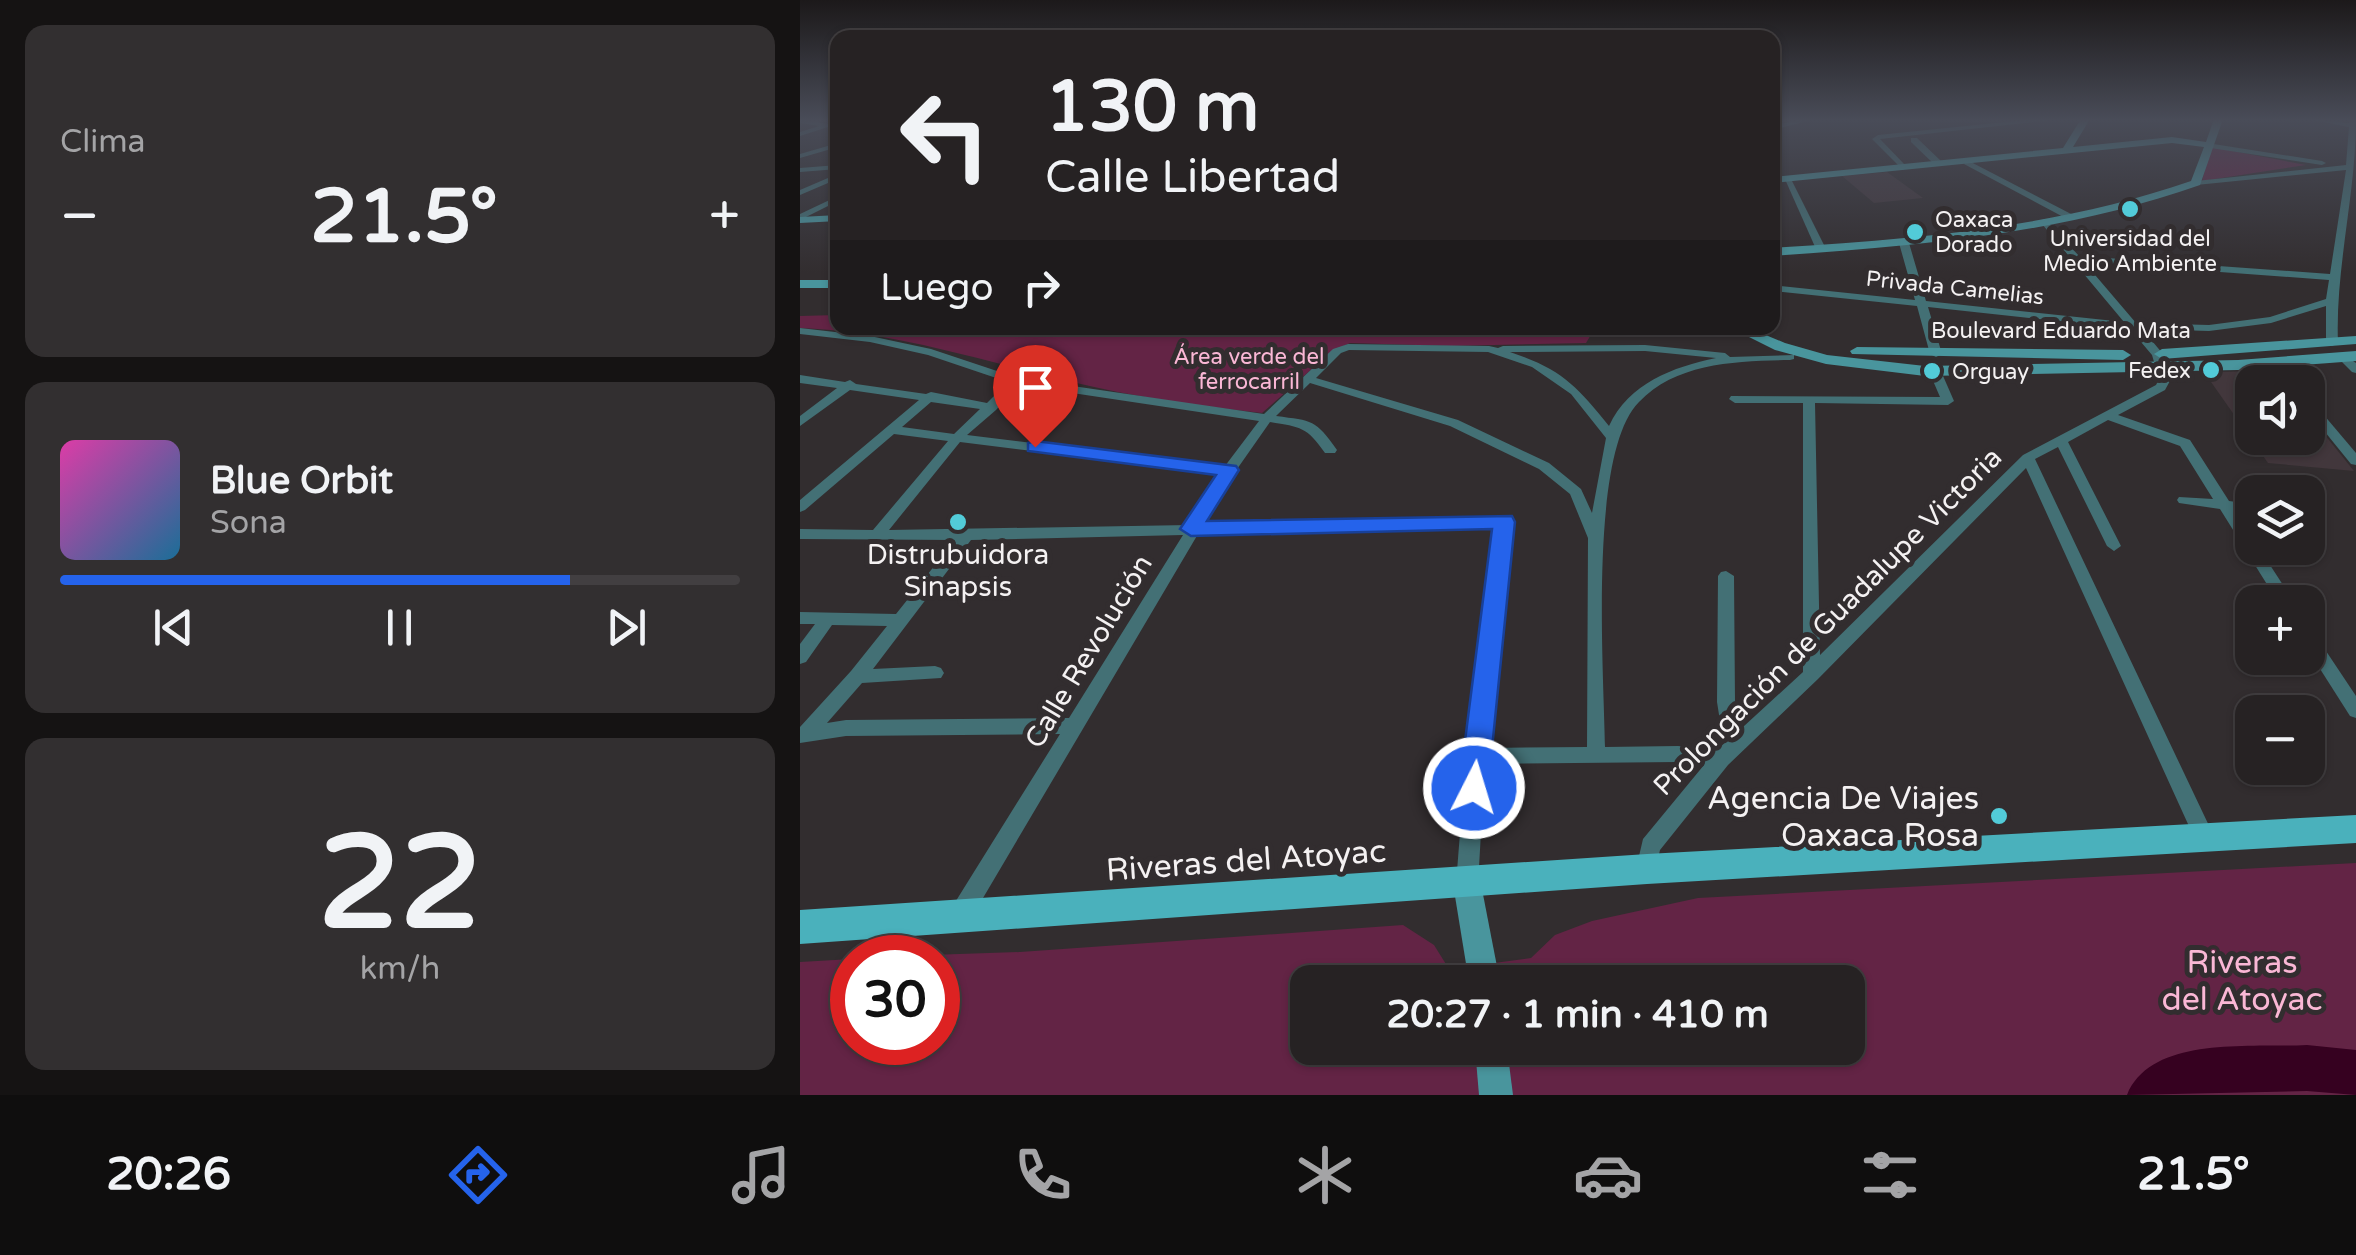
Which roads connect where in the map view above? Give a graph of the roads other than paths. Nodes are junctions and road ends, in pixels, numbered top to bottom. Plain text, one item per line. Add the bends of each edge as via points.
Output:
1 (1879, 170) edge
2 (1981, 170) edge
3 (2200, 170) edge
4 (2318, 170) edge
5 (2352, 170) edge
6 (2287, 172) junction
7 (1788, 178) junction
8 (1780, 179) edge
9 (830, 180) edge
10 (2196, 183) junction
11 (2349, 184) junction
12 (800, 193) edge
13 (830, 202) edge
14 (800, 218) edge
15 (830, 218) edge
16 (2072, 218) junction
17 (2044, 222) junction
18 (1904, 242) junction
19 (1821, 248) junction
20 (1780, 251) edge
21 (2339, 253) junction
22 (2352, 256) dead end
23 (2078, 259) junction
24 (2334, 277) junction
25 (830, 283) edge
26 (800, 284) edge
27 (1780, 289) edge
28 (2332, 301) junction
29 (1923, 303) junction
30 (2133, 326) junction
31 (800, 331) edge
32 (1780, 332) edge
33 (830, 334) edge
34 (840, 335) edge
35 (1754, 335) edge
36 (2356, 340) edge
37 (2332, 343) junction
38 (1489, 349) junction
39 (1735, 357) junction
40 (1790, 357) dead end
41 (2160, 361) junction
42 (2352, 361) edge
43 (1935, 362) junction
44 (2274, 364) joint
45 (800, 378) edge
46 (1308, 379) junction
47 (1016, 381) junction
48 (850, 384) junction
49 (930, 396) junction
50 (1735, 399) dead end
51 (1810, 400) junction
52 (992, 407) junction
53 (2106, 415) junction
54 (1268, 417) junction
55 (800, 422) edge
56 (2325, 425) edge
57 (892, 430) junction
58 (958, 438) junction
59 (1614, 439) junction
60 (2060, 439) junction
61 (1330, 450) dead end
62 (2028, 458) junction
63 (2356, 462) edge
64 (1229, 470) junction
65 (2184, 500) dead end
66 (2222, 504) junction
67 (2235, 506) edge
68 (800, 507) edge
69 (1191, 529) junction
70 (878, 533) junction
71 (800, 534) edge
72 (968, 535) junction
73 (1595, 538) junction
74 (2114, 546) dead end
75 (1726, 576) dead end
76 (2275, 585) edge
77 (800, 618) edge
78 (828, 618) junction
79 (901, 620) junction
80 (800, 657) edge
81 (2325, 663) edge
82 (935, 673) dead end
83 (1812, 674) junction
84 (857, 676) junction
85 (2356, 711) edge
86 (1076, 726) junction
87 (804, 733) edge
88 (1741, 739) junction
89 (1596, 754) junction
90 (1476, 756) junction
91 (1721, 759) junction
92 (2356, 829) edge
93 (2205, 839) junction
94 (1646, 870) junction
95 (1467, 884) junction
96 (960, 916) junction
97 (800, 927) edge
98 (1483, 965) edge
99 (1493, 1065) edge
100 (1496, 1095) edge

1 - 7 main road
2 - 16 street
3 - 10 main road
4 - 6 street
5 - 11 street
6 - 10 street
6 - 11 street
7 - 8 main road
7 - 19 street
9 - 12 street
10 - 16 main road
11 - 21 street
13 - 14 street
14 - 15 main road
16 - 17 main road
17 - 18 main road
17 - 23 street
18 - 19 main road
18 - 29 street
19 - 20 main road
21 - 22 street
21 - 24 street
23 - 24 street
23 - 30 street
24 - 28 street
25 - 26 main road
27 - 29 street, Privada Camelias
28 - 30 street, Privada Camelias via 2237,326
28 - 37 street
29 - 30 street, Privada Camelias
29 - 43 street
30 - 41 street
31 - 33 street
32 - 43 main road, Boulevard Eduardo Mata via 1816,345
34 - 47 street via 931,352
35 - 43 main road, Boulevard Eduardo Mata via 1833,359
36 - 37 main road, Boulevard Eduardo Mata
37 - 41 main road, Boulevard Eduardo Mata
38 - 39 street, Calle Revolución via 1645,348
38 - 46 street, Calle Revolución via 1348,347
38 - 59 street via 1536,365 1575,391
39 - 40 street
39 - 59 street via 1660,377 1618,417
41 - 43 main road, Boulevard Eduardo Mata
41 - 44 main road, Boulevard Eduardo Mata
41 - 53 street, Prolongación de Guadalupe Victoria via 2161,387
42 - 44 main road, Boulevard Eduardo Mata
43 - 51 street via 1948,401
45 - 48 street
46 - 54 street, Calle Revolución
46 - 73 street via 1454,423 1544,466 1576,492
47 - 52 street
47 - 54 street
48 - 49 street
48 - 55 street
49 - 52 street
49 - 57 street
50 - 51 street
51 - 83 street
52 - 58 street
53 - 60 street, Prolongación de Guadalupe Victoria
53 - 66 street via 2185,443
54 - 61 street via 1316,430
54 - 64 street, Calle Revolución
56 - 63 street
57 - 58 street
57 - 68 street
58 - 64 street
58 - 70 street
59 - 73 street
60 - 62 street, Prolongación de Guadalupe Victoria
60 - 74 street
62 - 83 street, Prolongación de Guadalupe Victoria
62 - 93 street
64 - 69 street, Calle Revolución
65 - 66 street
66 - 67 street
66 - 76 street
69 - 72 street
69 - 86 street, Calle Revolución
69 - 90 street via 1504,522
70 - 71 street
70 - 72 street
72 - 79 street
73 - 89 street
75 - 88 street via 1726,702
77 - 78 street
78 - 79 street
78 - 80 street
79 - 84 street
81 - 85 street
82 - 84 street
83 - 88 street, Prolongación de Guadalupe Victoria
84 - 87 street
86 - 87 street
86 - 96 street, Calle Revolución
88 - 91 street, Prolongación de Guadalupe Victoria
89 - 90 street
89 - 91 street
90 - 95 street
91 - 94 street, Prolongación de Guadalupe Victoria via 1650,846
92 - 93 main road, Riveras del Atoyac
93 - 94 main road, Riveras del Atoyac
94 - 95 main road, Riveras del Atoyac
95 - 96 main road, Riveras del Atoyac
95 - 98 main road
96 - 97 main road, Riveras del Atoyac
99 - 100 main road

